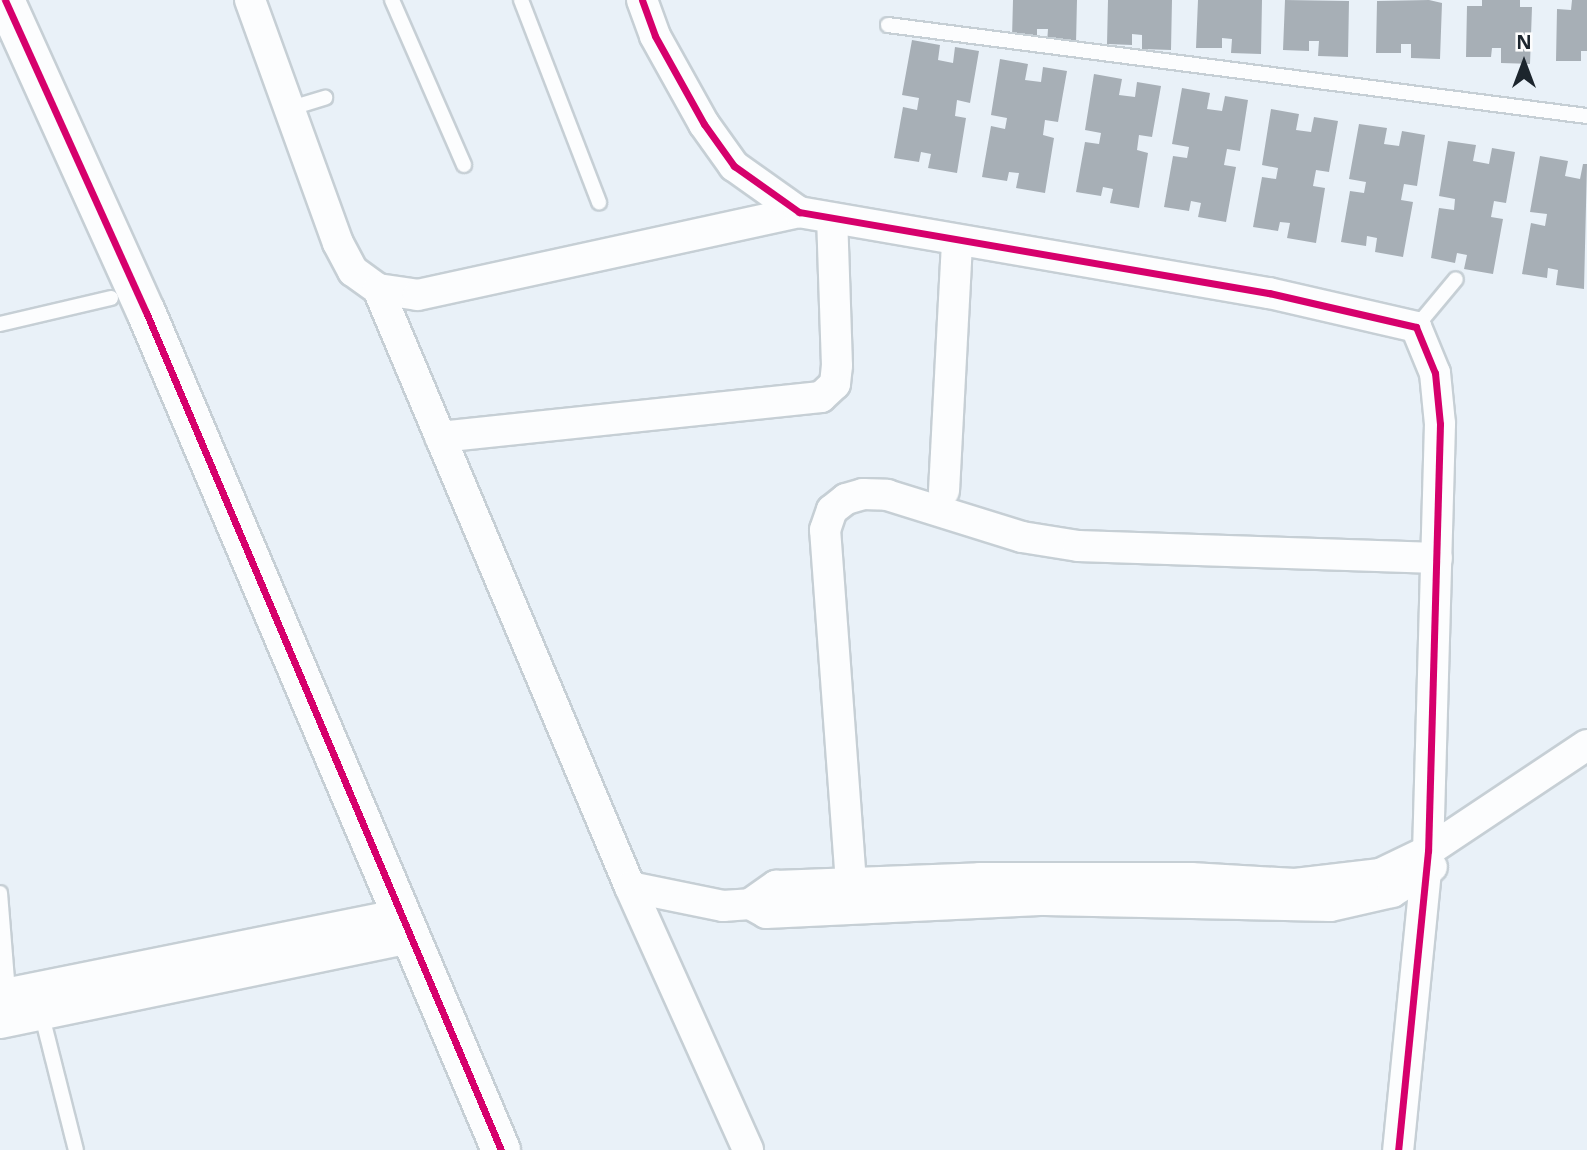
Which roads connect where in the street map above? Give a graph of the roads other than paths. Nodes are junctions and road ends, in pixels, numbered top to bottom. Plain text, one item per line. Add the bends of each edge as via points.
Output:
1 (5, 0) edge
2 (250, 0) edge
3 (392, 0) edge
4 (521, 0) edge
5 (642, 0) edge
6 (888, 25) dead end
7 (0, 49) edge
8 (325, 98) dead end
9 (288, 109) junction
10 (1587, 116) edge
11 (464, 164) dead end
12 (599, 202) dead end
13 (799, 212) junction
14 (832, 219) junction
15 (957, 241) junction
16 (1457, 279) dead end
17 (378, 289) junction
18 (111, 298) junction
19 (0, 324) edge
20 (1416, 327) junction
21 (440, 437) junction
22 (944, 491) dead end
23 (1437, 558) junction
24 (1587, 745) edge
25 (1587, 766) edge
26 (1428, 861) junction
27 (850, 883) junction
28 (630, 887) junction
29 (0, 893) edge
30 (750, 904) junction
31 (394, 929) junction
32 (4, 994) edge
33 (42, 1016) junction
34 (0, 1023) edge
35 (76, 1150) edge
36 (474, 1150) edge
37 (501, 1150) edge
38 (748, 1150) edge
39 (1398, 1150) edge

1 - 31 street via 146,312
2 - 9 street
3 - 11 lane
4 - 12 lane
5 - 13 street via 655,36 704,124 734,166
6 - 10 lane
7 - 18 street
8 - 9 lane
9 - 17 street via 338,243 353,271
13 - 14 street
13 - 17 street via 418,295
14 - 15 street
14 - 21 street via 837,366 835,384 821,397
15 - 20 street via 1269,293
15 - 22 street
16 - 20 lane
17 - 21 street
18 - 19 lane
18 - 31 street
20 - 23 street via 1435,373 1440,424
21 - 28 street
23 - 26 street
23 - 27 street via 1079,546 1022,537 887,495 846,499 832,510 825,530
24 - 26 street
25 - 26 street
26 - 27 street via 1380,874 1295,884 1191,878
26 - 30 street via 1392,892 1329,906 1045,900 766,913
26 - 39 street
27 - 30 street via 776,886
28 - 30 street via 723,906
28 - 38 street
29 - 32 lane
31 - 32 street
31 - 33 street
31 - 36 street
31 - 37 street
33 - 34 street
33 - 35 lane

